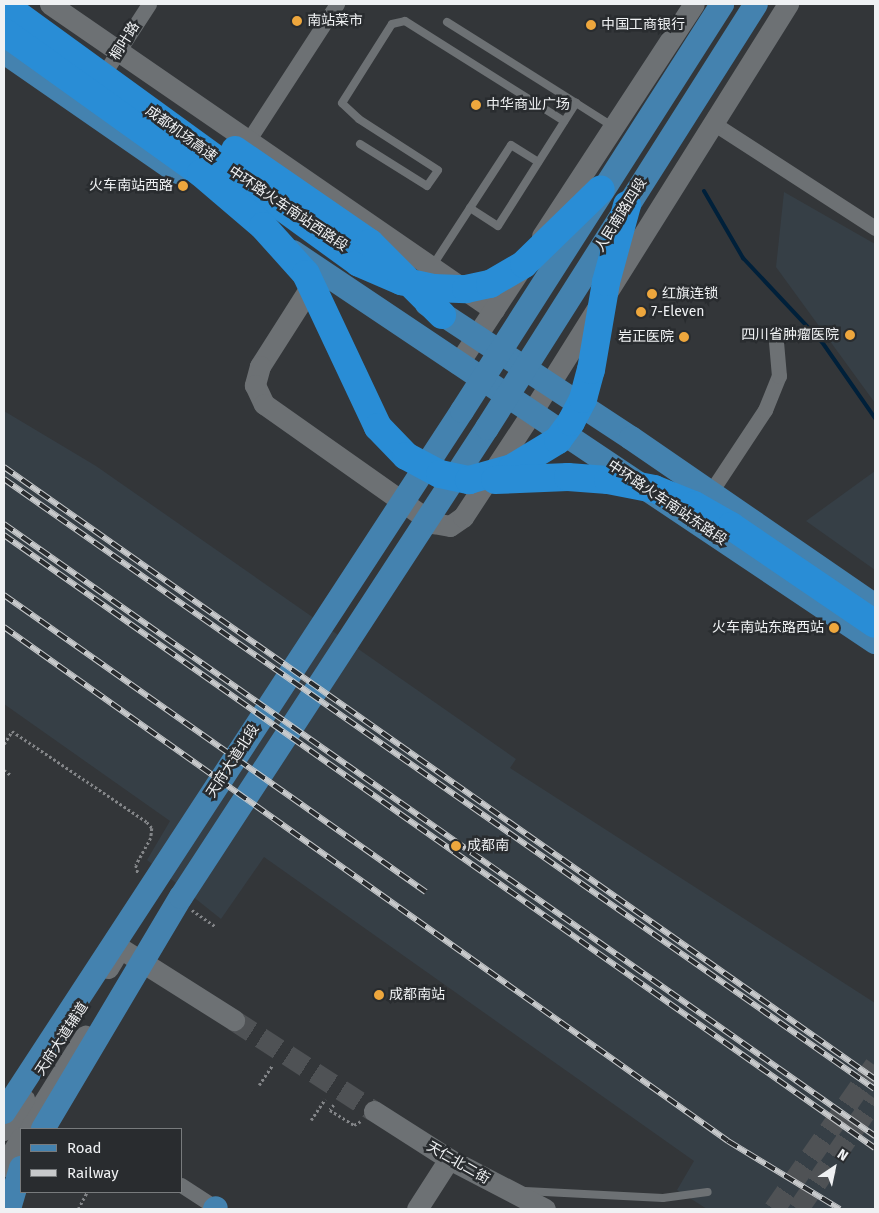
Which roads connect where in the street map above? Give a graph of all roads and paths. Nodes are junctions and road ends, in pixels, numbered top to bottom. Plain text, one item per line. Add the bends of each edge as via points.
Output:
1 (20, 4) edge
2 (50, 4) edge
3 (148, 4) edge
4 (338, 4) edge
5 (694, 4) edge
6 (722, 4) edge
7 (756, 4) edge
8 (788, 4) edge
9 (4, 5) edge
10 (4, 10) edge
11 (447, 22) dead end
12 (4, 32) edge
13 (119, 50) junction
14 (4, 52) edge
15 (101, 78) junction
16 (576, 103) junction
17 (564, 121) junction
18 (713, 123) junction
19 (614, 127) junction
20 (249, 140) junction
21 (360, 144) dead end
22 (538, 162) junction
23 (229, 169) junction
24 (601, 189) junction
25 (627, 205) junction
26 (470, 208) junction
27 (875, 228) edge
28 (321, 270) junction
29 (421, 284) junction
30 (494, 310) junction
31 (442, 315) joint
32 (582, 330) junction
33 (475, 337) junction
34 (776, 342) dead end
35 (458, 364) junction
36 (548, 386) junction
37 (532, 412) junction
38 (631, 438) junction
39 (469, 480) junction
40 (710, 493) junction
41 (875, 606) edge
42 (875, 624) edge
43 (875, 642) edge
44 (4, 744) edge
45 (4, 770) edge
46 (11, 775) dead end
47 (143, 876) dead end
48 (186, 906) dead end
49 (215, 926) dead end
50 (234, 1020) tunnel mouth
51 (272, 1066) dead end
52 (259, 1085) dead end
53 (325, 1099) dead end
54 (334, 1105) dead end
55 (374, 1111) joint
56 (311, 1120) dead end
57 (26, 1124) edge
58 (4, 1130) edge
59 (20, 1135) edge
60 (449, 1160) junction
61 (4, 1166) edge
62 (20, 1167) edge
63 (20, 1171) edge
64 (182, 1186) edge
65 (503, 1190) junction
66 (4, 1192) edge
67 (708, 1192) dead end
68 (86, 1193) edge
69 (9, 1209) edge
70 (78, 1209) edge
71 (216, 1209) edge
72 (417, 1209) edge
73 (545, 1209) edge

1 - 29 highway via 370,243
2 - 13 street
3 - 13 street, 桐叶路
4 - 20 street
5 - 19 street
6 - 24 main road
7 - 25 main road, 人民南路四段
8 - 18 street, 人民南路四段
9 - 24 highway, 成都机场高速 via 359,262 401,282 433,288 466,289 490,284 524,264
10 - 15 main road, 中环路火车南站西路段
11 - 16 lane
12 - 39 highway, 成都机场高速 via 201,173 263,226 306,274 378,427 406,456 440,474
13 - 15 street, 桐叶路
13 - 20 street
14 - 28 main road
15 - 23 main road, 中环路火车南站西路段
16 - 17 lane
16 - 19 lane
17 - 21 lane via 405,21 392,24 342,103 359,119 438,170 427,186
17 - 22 lane
18 - 27 street
18 - 32 street, 人民南路四段
19 - 30 street
20 - 23 street
20 - 29 street
22 - 26 lane via 511,145
22 - 26 lane via 498,226
23 - 29 main road, 中环路火车南站西路段
24 - 57 main road, 天府大道北段
25 - 39 highway via 606,282 591,370 571,422 558,440 541,452 512,468
25 - 57 main road, 人民南路四段 via 487,428 181,897
26 - 29 lane
28 - 35 main road
28 - 37 street, 人民南路四段 via 260,366 255,385 264,404 433,523 450,526 463,517
29 - 30 street
29 - 31 highway
30 - 33 street
31 - 33 main road
32 - 36 street, 人民南路四段
32 - 38 street via 582,359 594,400
33 - 35 street
33 - 36 main road
34 - 40 street via 779,376 766,410
35 - 37 main road, 中环路火车南站东路段
36 - 37 street, 人民南路四段
36 - 38 main road
37 - 43 main road, 中环路火车南站东路段
38 - 40 main road
39 - 42 highway via 568,476 654,489 694,505 731,526
40 - 41 main road
44 - 47 path via 12,731 147,822 152,828 151,838 136,868
45 - 46 path
48 - 49 path
50 - 57 street, 天府大道辅道 via 127,953
51 - 52 path
53 - 56 path
54 - 55 path via 330,1110 354,1125
55 - 60 street, 天仁北二街
57 - 58 street, 天府大道辅道
59 - 61 street, 天府大道辅道
60 - 65 street, 天仁北二街
60 - 72 street
62 - 66 main road
63 - 69 main road
64 - 71 street
65 - 67 lane via 663,1198
65 - 73 street, 天仁北二街
68 - 70 path

